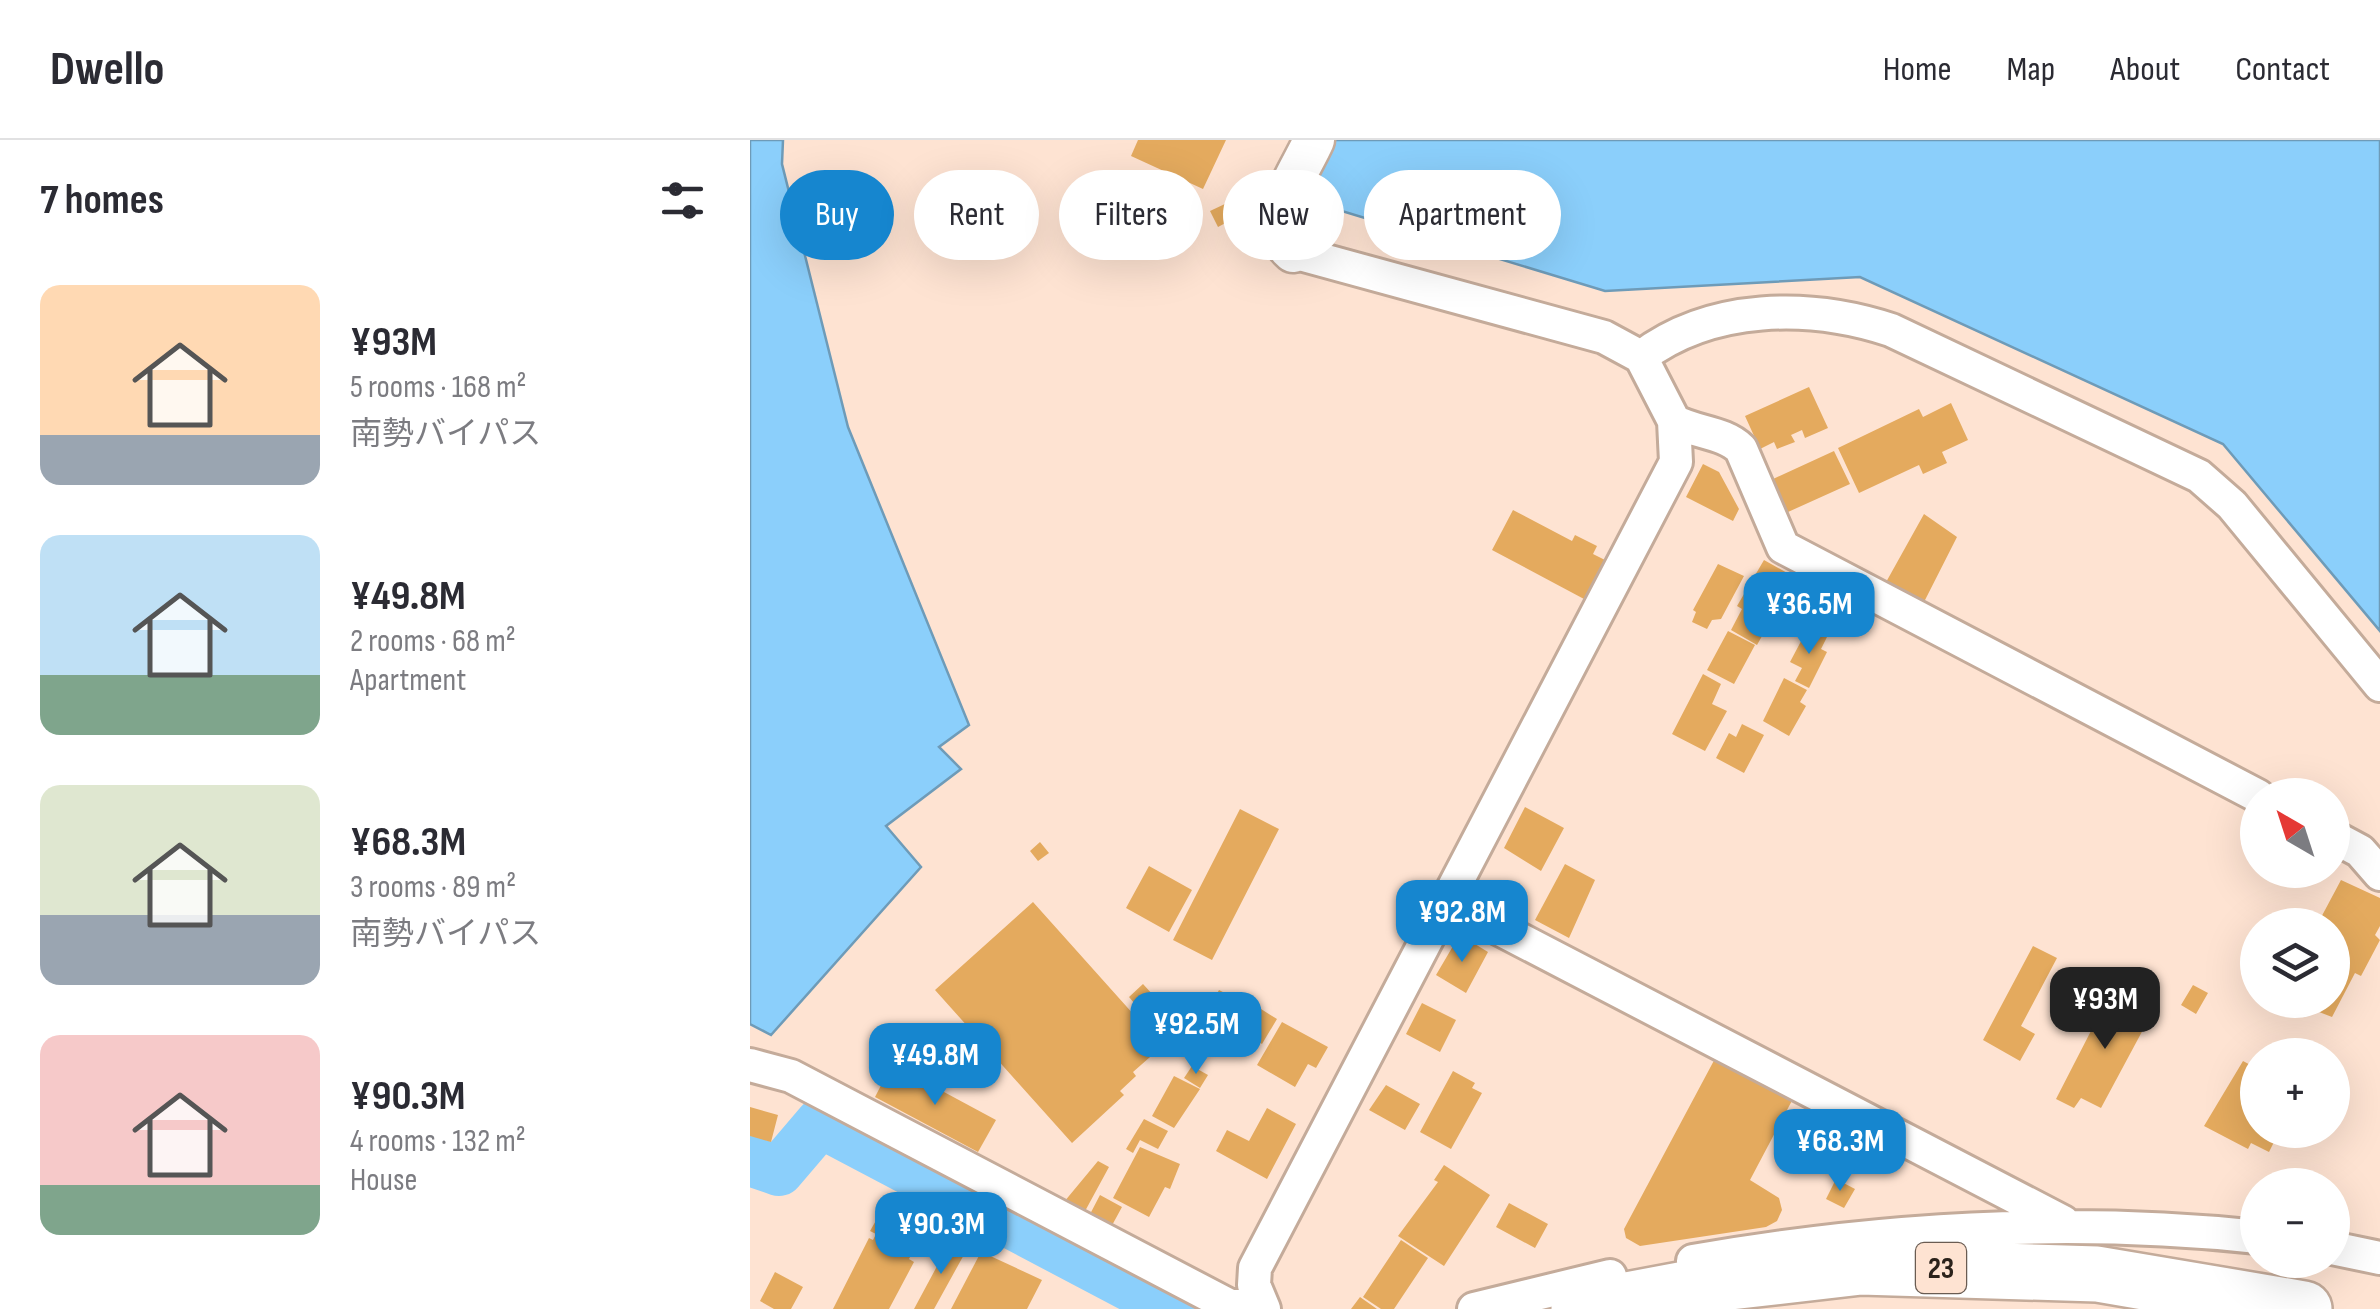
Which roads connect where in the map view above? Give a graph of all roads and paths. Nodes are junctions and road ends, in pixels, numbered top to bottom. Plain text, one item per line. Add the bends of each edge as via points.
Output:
1 (1314, 140) edge
2 (1301, 170) edge
3 (1322, 260) edge
4 (1641, 358) junction
5 (1674, 421) junction
6 (2380, 686) edge
7 (2240, 787) edge
8 (2350, 845) edge
9 (2380, 874) edge
10 (1446, 902) junction
11 (752, 1066) edge
12 (2067, 1224) junction
13 (2240, 1235) edge
14 (2350, 1252) edge
15 (2380, 1258) edge
16 (1261, 1307) edge
17 (1474, 1309) edge
18 (1579, 1309) edge
19 (2304, 1309) edge

1 - 2 street
3 - 4 street via 1604,337
4 - 5 street
4 - 6 street via 1670,335 1696,326 1778,312 1855,318 1891,330 2199,476 2232,506
5 - 7 street via 1730,438 1741,449 1783,547
5 - 10 street via 1676,462
8 - 9 street
10 - 12 street
10 - 16 street via 1255,1268
11 - 16 street via 791,1076 1230,1306
12 - 13 street
12 - 17 street via 1809,1240 1582,1281
14 - 15 street
18 - 19 highway, 23 via 1712,1284 1861,1267 2097,1274

